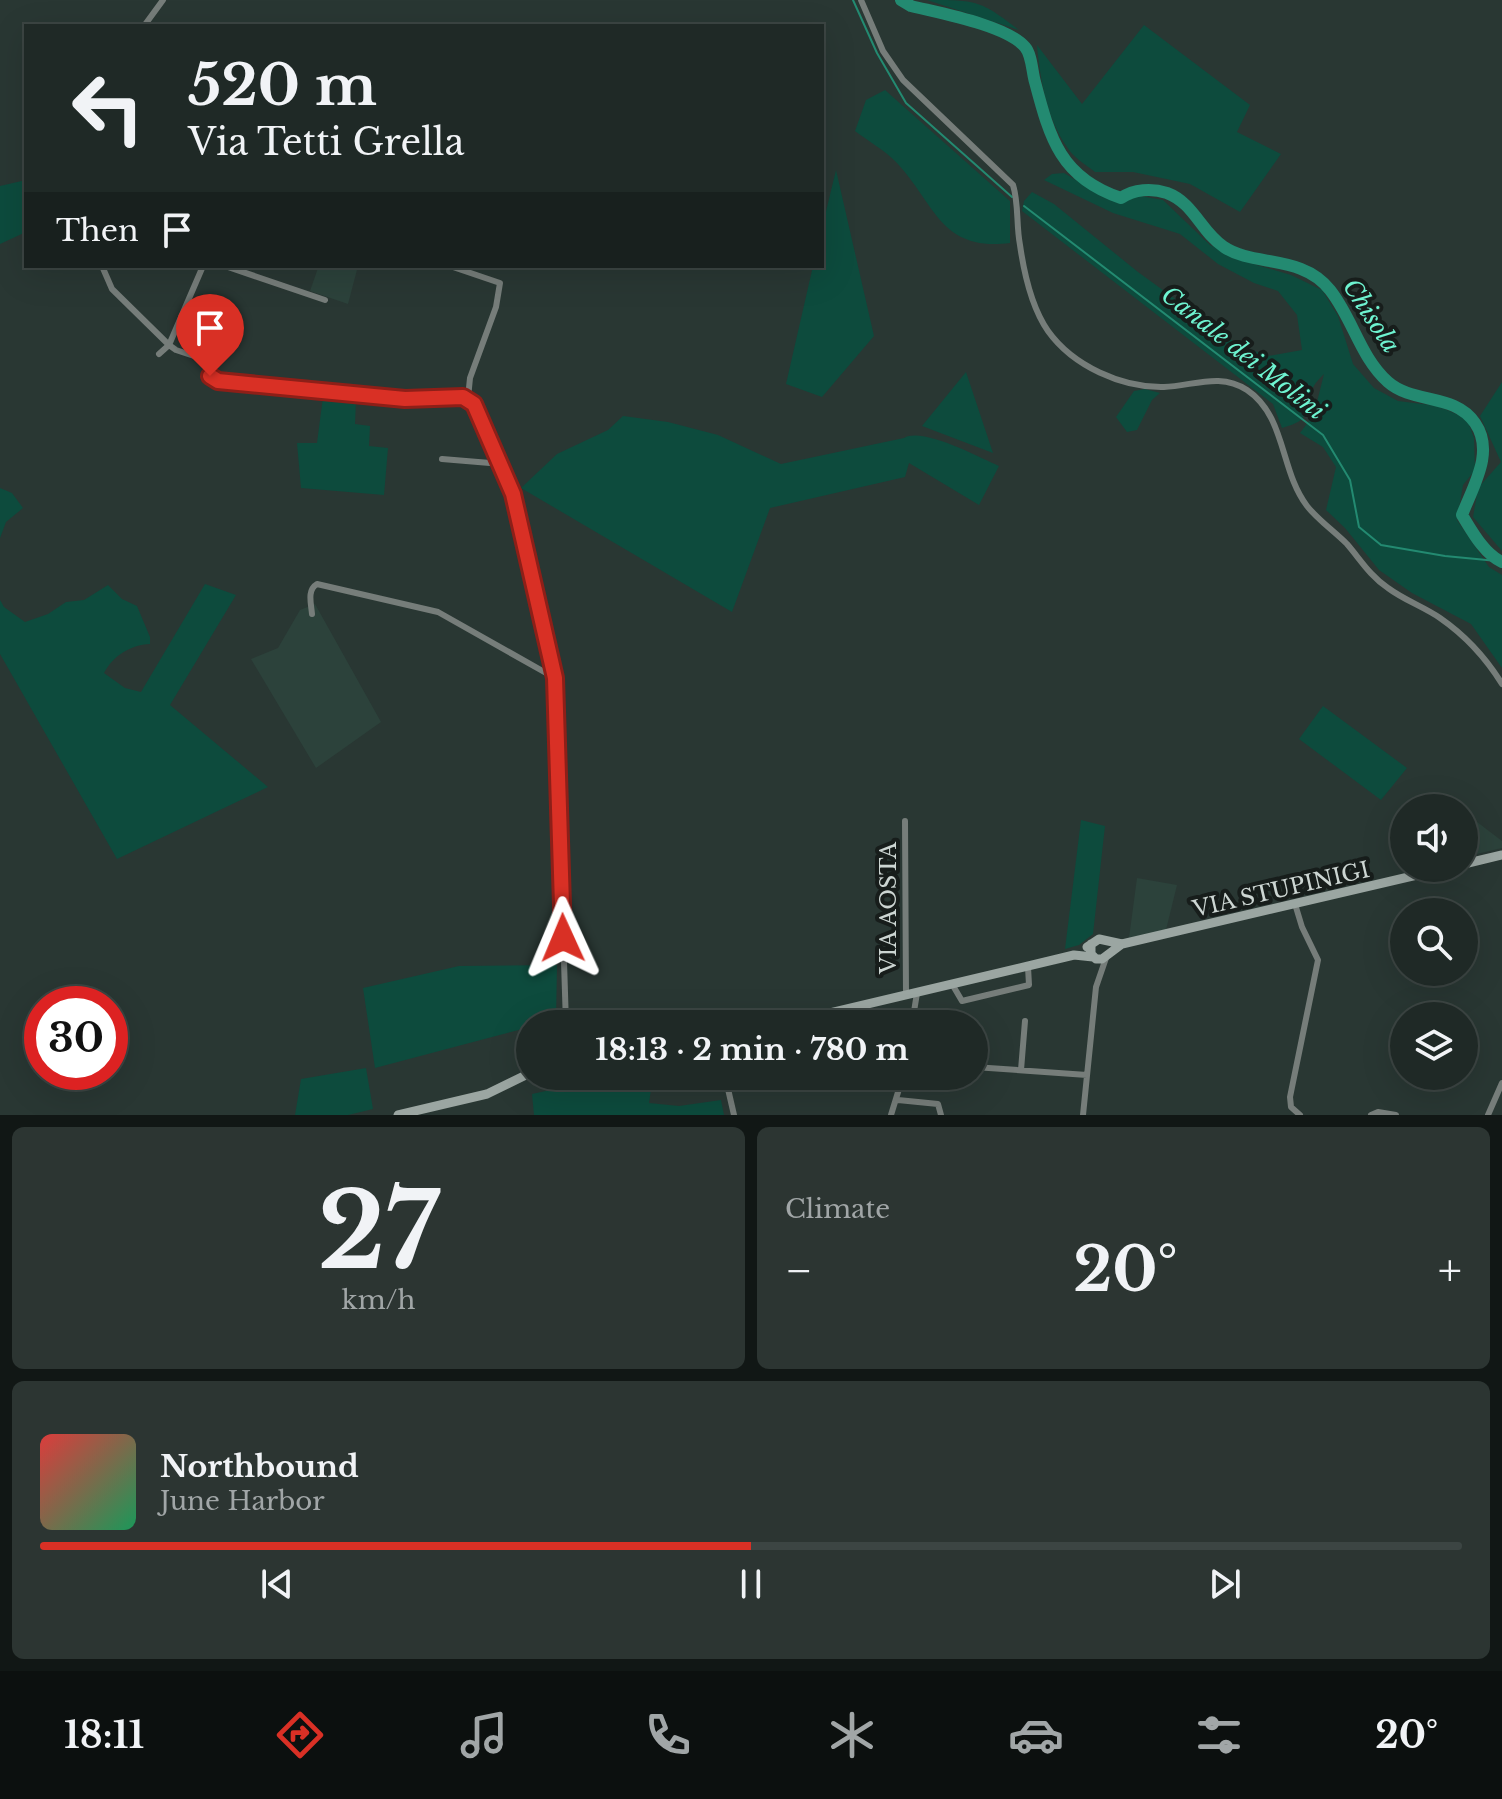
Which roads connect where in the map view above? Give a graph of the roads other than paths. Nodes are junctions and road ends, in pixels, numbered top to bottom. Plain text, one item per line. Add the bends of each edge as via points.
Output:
1 (163, 0) edge
2 (861, 0) edge
3 (145, 24) edge
4 (103, 268) edge
5 (202, 268) edge
6 (231, 268) edge
7 (456, 268) edge
8 (325, 300) dead end
9 (169, 345) junction
10 (159, 354) dead end
11 (468, 398) junction
12 (442, 459) dead end
13 (502, 464) junction
14 (312, 614) dead end
15 (555, 678) junction
16 (1502, 684) edge
17 (905, 821) dead end
18 (1502, 855) edge
19 (1478, 861) edge
20 (1390, 882) edge
21 (1295, 904) junction
22 (1106, 940) junction
23 (1091, 944) junction
24 (1122, 944) junction
25 (1074, 955) junction
26 (1101, 956) junction
27 (1028, 967) junction
28 (952, 984) junction
29 (911, 994) junction
30 (565, 1010) edge
31 (843, 1010) edge
32 (912, 1010) edge
33 (1025, 1021) dead end
34 (988, 1068) edge
35 (1021, 1070) junction
36 (1087, 1075) junction
37 (516, 1081) edge
38 (1502, 1083) edge
39 (728, 1090) edge
40 (900, 1090) edge
41 (898, 1100) junction
42 (398, 1115) edge
43 (734, 1115) edge
44 (891, 1115) edge
45 (941, 1115) edge
46 (1083, 1115) edge
47 (1300, 1115) edge
48 (1371, 1115) edge
49 (1396, 1115) edge
50 (1488, 1115) edge

1 - 3 street
2 - 16 street via 883,51 903,80 1013,185 1020,249 1048,331 1097,371 1137,384 1181,386 1217,379 1248,391 1268,413 1308,507 1374,577 1466,638
4 - 9 street via 112,289
5 - 9 street
6 - 8 street
7 - 11 street via 500,283
9 - 10 street
9 - 11 street via 203,359 218,381 405,399
11 - 13 street
12 - 13 street
13 - 15 street
14 - 15 street via 310,593 317,584 438,612
15 - 30 street
17 - 29 street, VIA AOSTA
18 - 19 street
20 - 21 street, VIA STUPINIGI
21 - 24 street, VIA STUPINIGI
21 - 47 street via 1318,960 1290,1097
22 - 23 street
22 - 24 street, VIA STUPINIGI
22 - 26 street via 1110,946
23 - 25 street
23 - 26 street via 1090,951
24 - 26 street, VIA STUPINIGI
25 - 26 street
25 - 27 street
26 - 36 street
27 - 28 street
27 - 28 street via 1029,985 962,1001
28 - 29 street
29 - 31 street
29 - 32 street, VIA AOSTA
33 - 35 street
34 - 35 street
35 - 36 street
36 - 46 street
37 - 42 street via 487,1094
38 - 50 street
39 - 43 street
40 - 41 street
41 - 44 street
41 - 45 street via 938,1104
48 - 49 street

